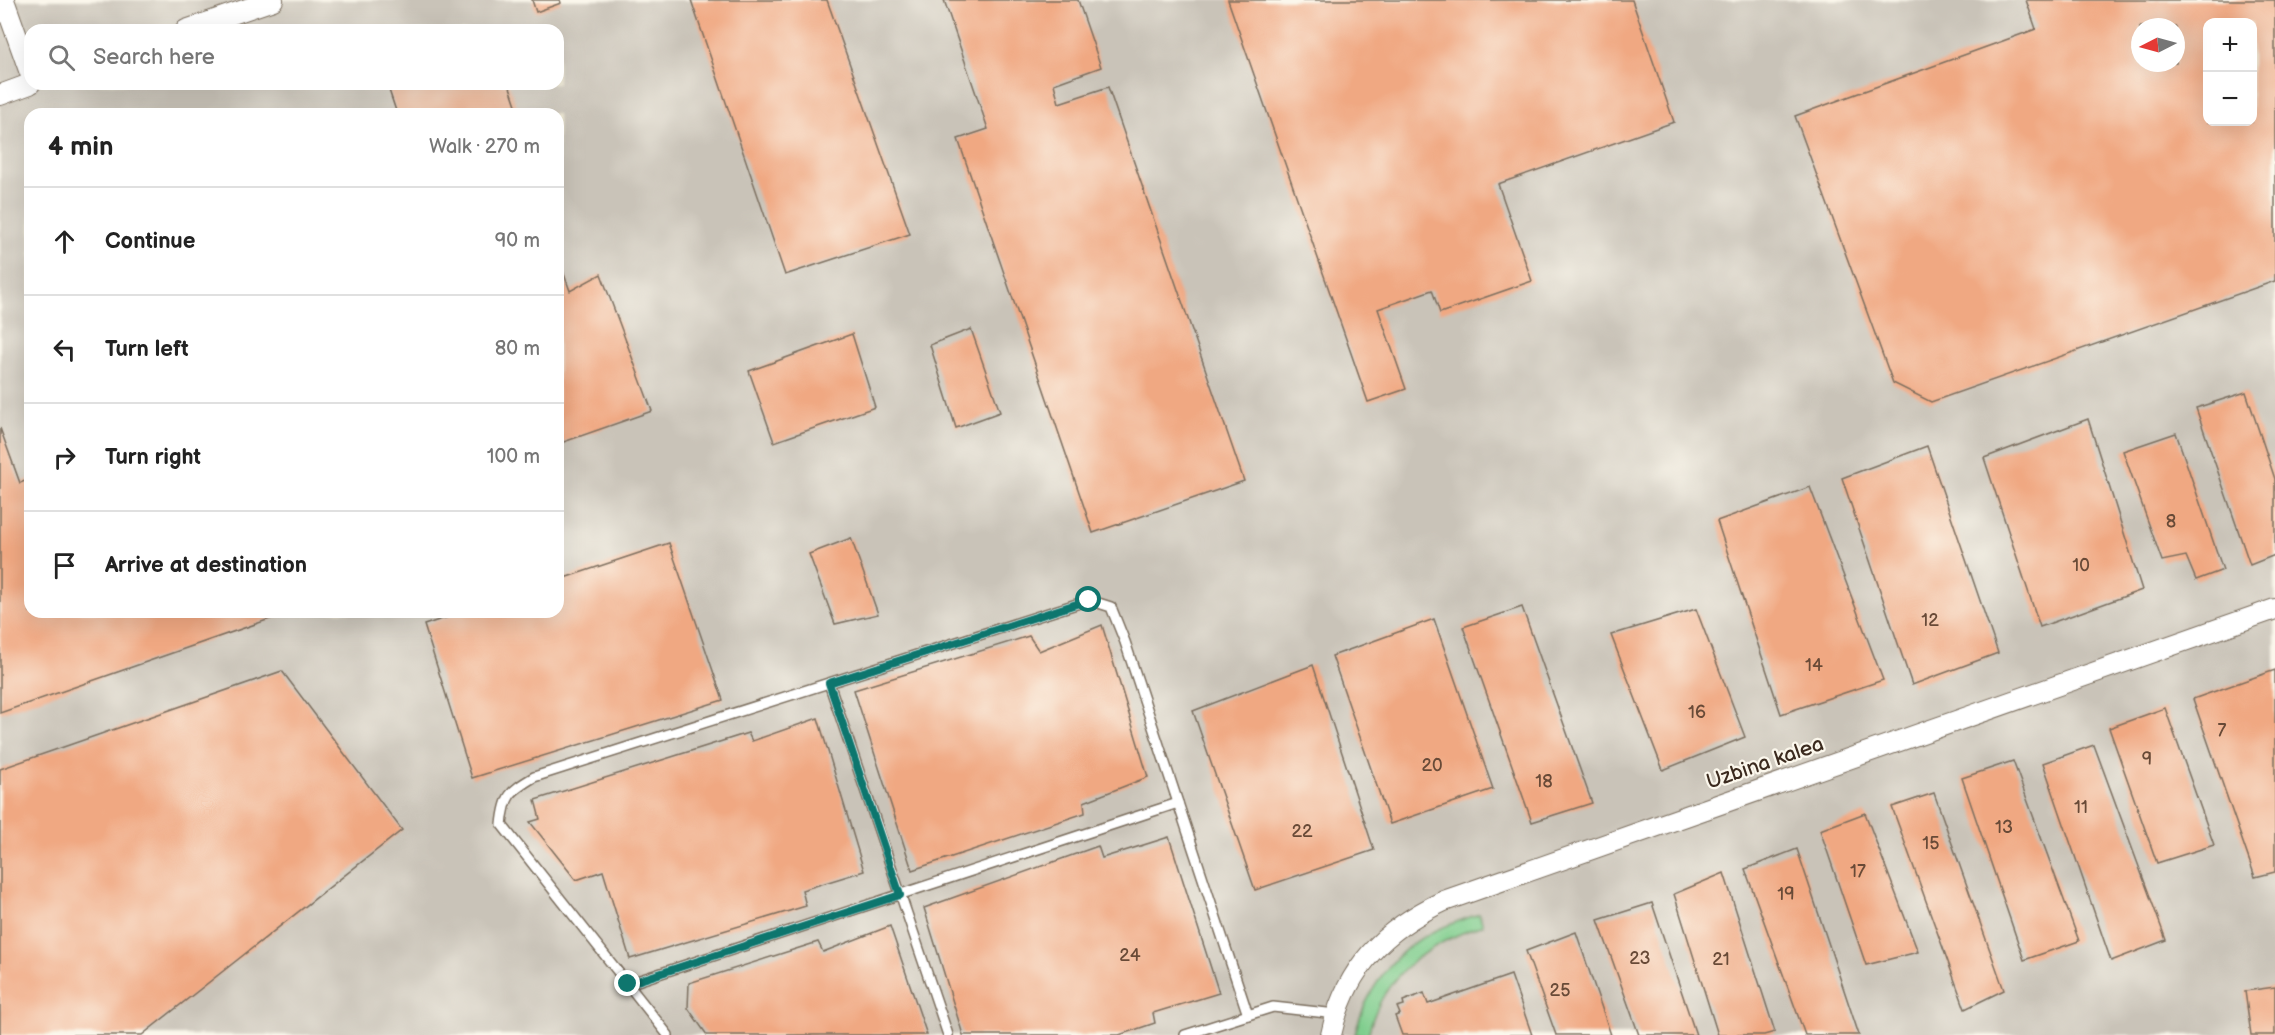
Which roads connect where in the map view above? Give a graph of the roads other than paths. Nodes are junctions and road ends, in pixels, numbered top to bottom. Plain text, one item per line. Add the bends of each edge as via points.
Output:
1 (4, 0) edge
2 (273, 0) edge
3 (203, 24) edge
4 (24, 57) edge
5 (24, 86) edge
6 (0, 94) edge
7 (2275, 609) edge
8 (829, 683) junction
9 (1178, 803) junction
10 (900, 895) junction
11 (628, 984) junction
12 (1248, 1014) junction
13 (1335, 1014) junction
14 (668, 1035) edge
15 (948, 1035) edge
16 (1185, 1035) edge
17 (1331, 1035) edge

1 - 4 street
2 - 3 street
5 - 6 street
7 - 13 street, Uzbina kalea via 1444,901 1420,912 1379,943 1347,987
8 - 9 lane via 1089,600 1111,607
8 - 10 lane
8 - 11 lane via 534,777 514,789 504,804 502,825
9 - 10 lane
9 - 12 lane
10 - 11 lane
10 - 15 lane
11 - 14 lane
12 - 13 lane via 1273,1007
12 - 16 lane
13 - 17 street, Uzbina kalea

